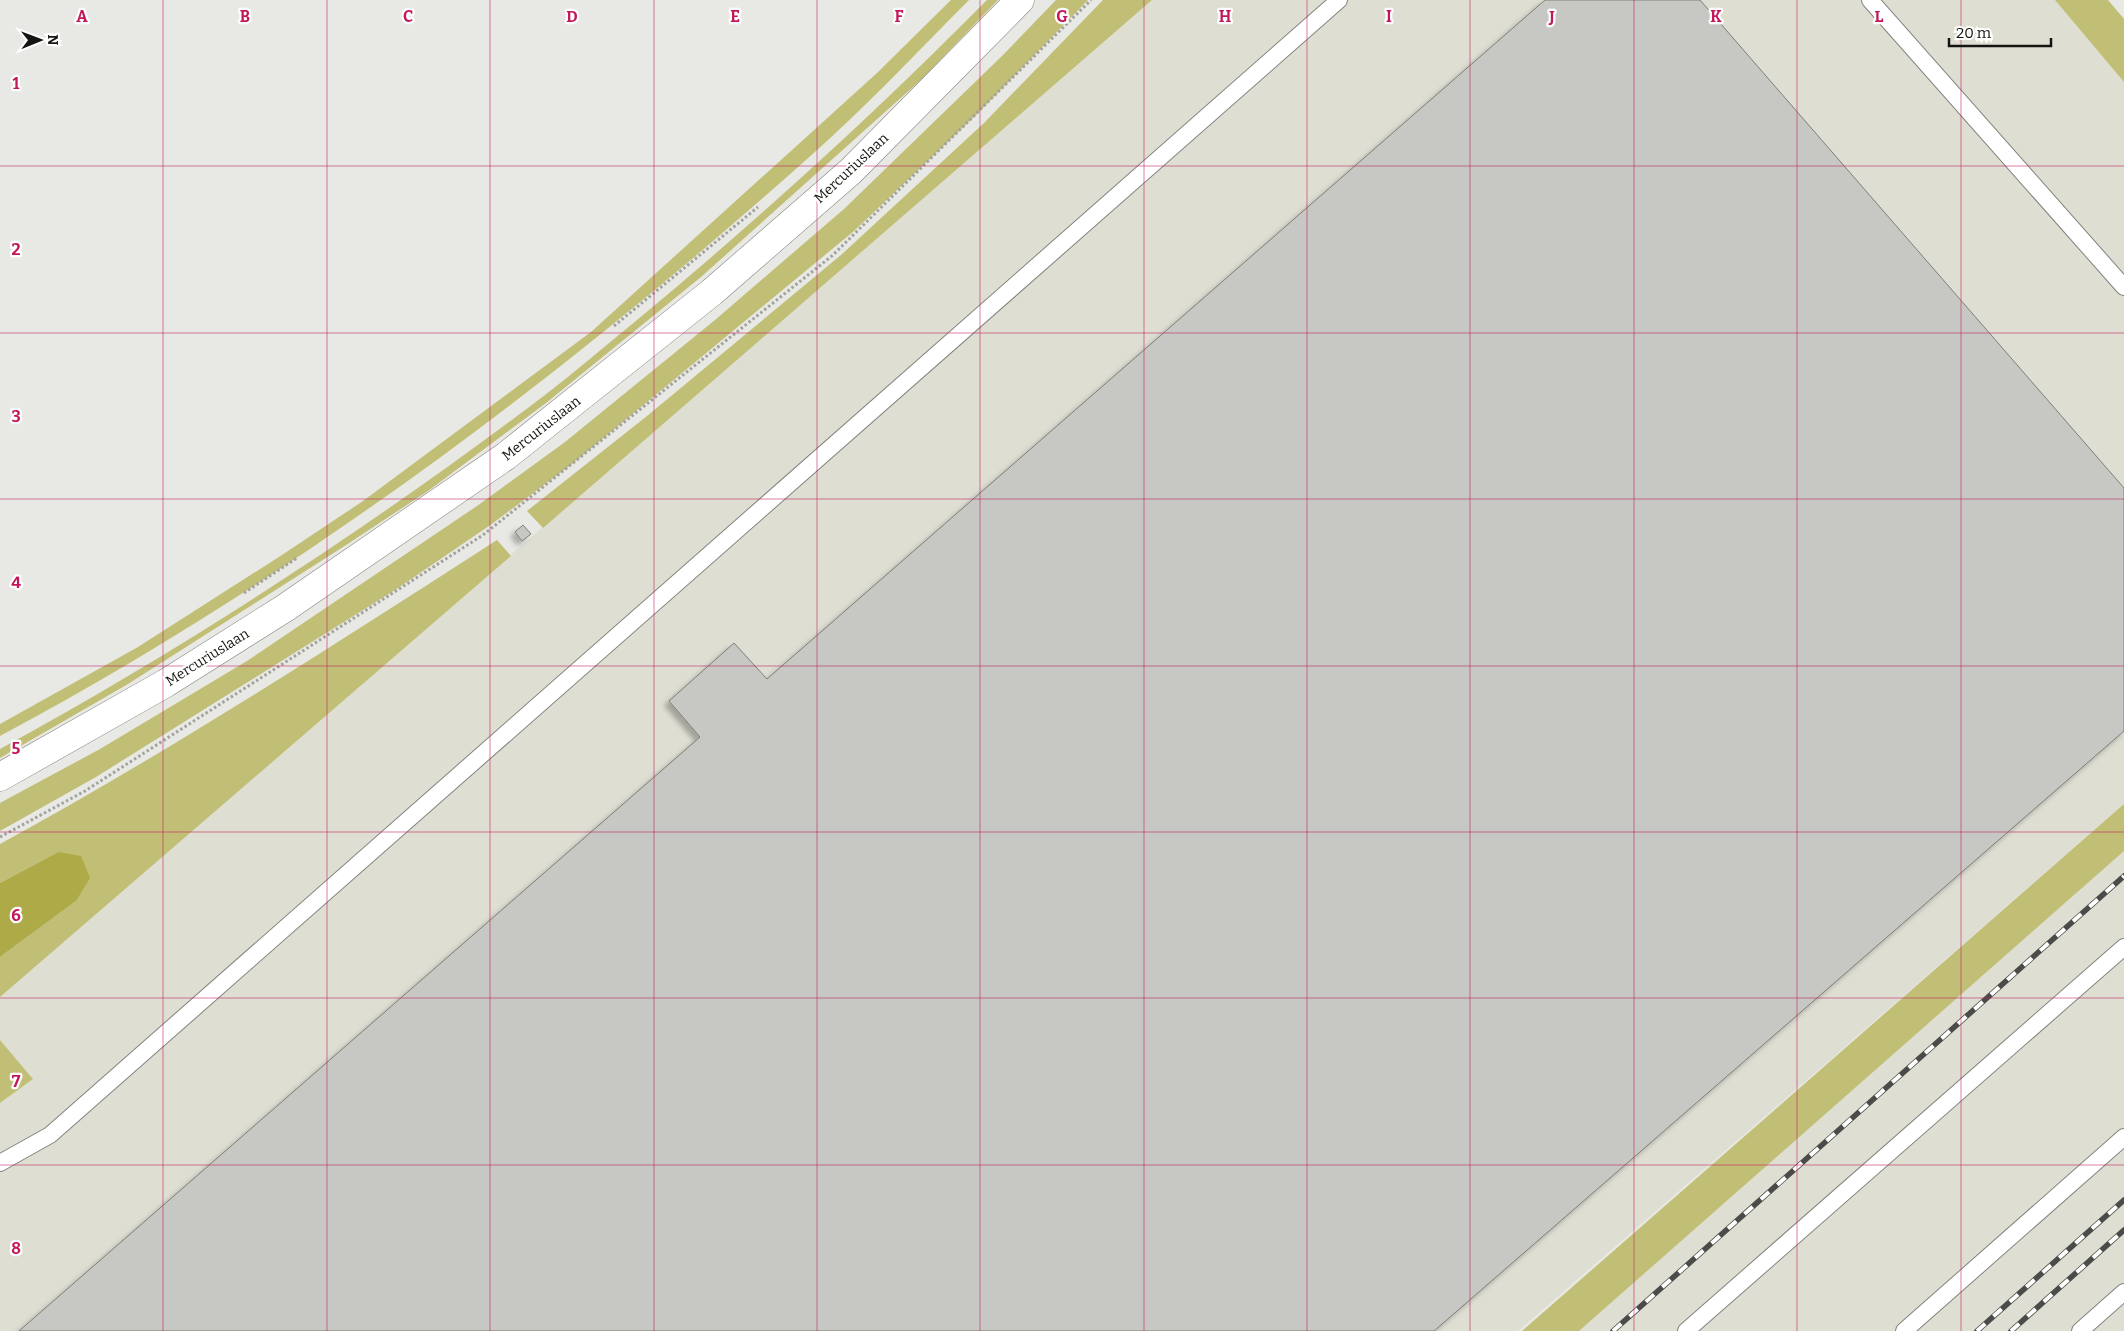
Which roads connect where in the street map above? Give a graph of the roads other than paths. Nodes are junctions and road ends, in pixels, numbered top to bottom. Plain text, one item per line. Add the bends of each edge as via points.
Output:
1 (1020, 0) edge
2 (1339, 0) edge
3 (1870, 0) edge
4 (2124, 287) edge
5 (0, 778) edge
6 (2124, 947) edge
7 (2124, 1137) edge
8 (0, 1163) edge
9 (2124, 1292) edge
10 (1686, 1331) edge
11 (1904, 1331) edge
12 (2080, 1331) edge

1 - 5 street, Mercuriuslaan via 851,171 712,292 506,456 277,613 166,683
2 - 8 lane via 50,1135
3 - 4 lane
6 - 10 lane
7 - 11 lane
9 - 12 lane

